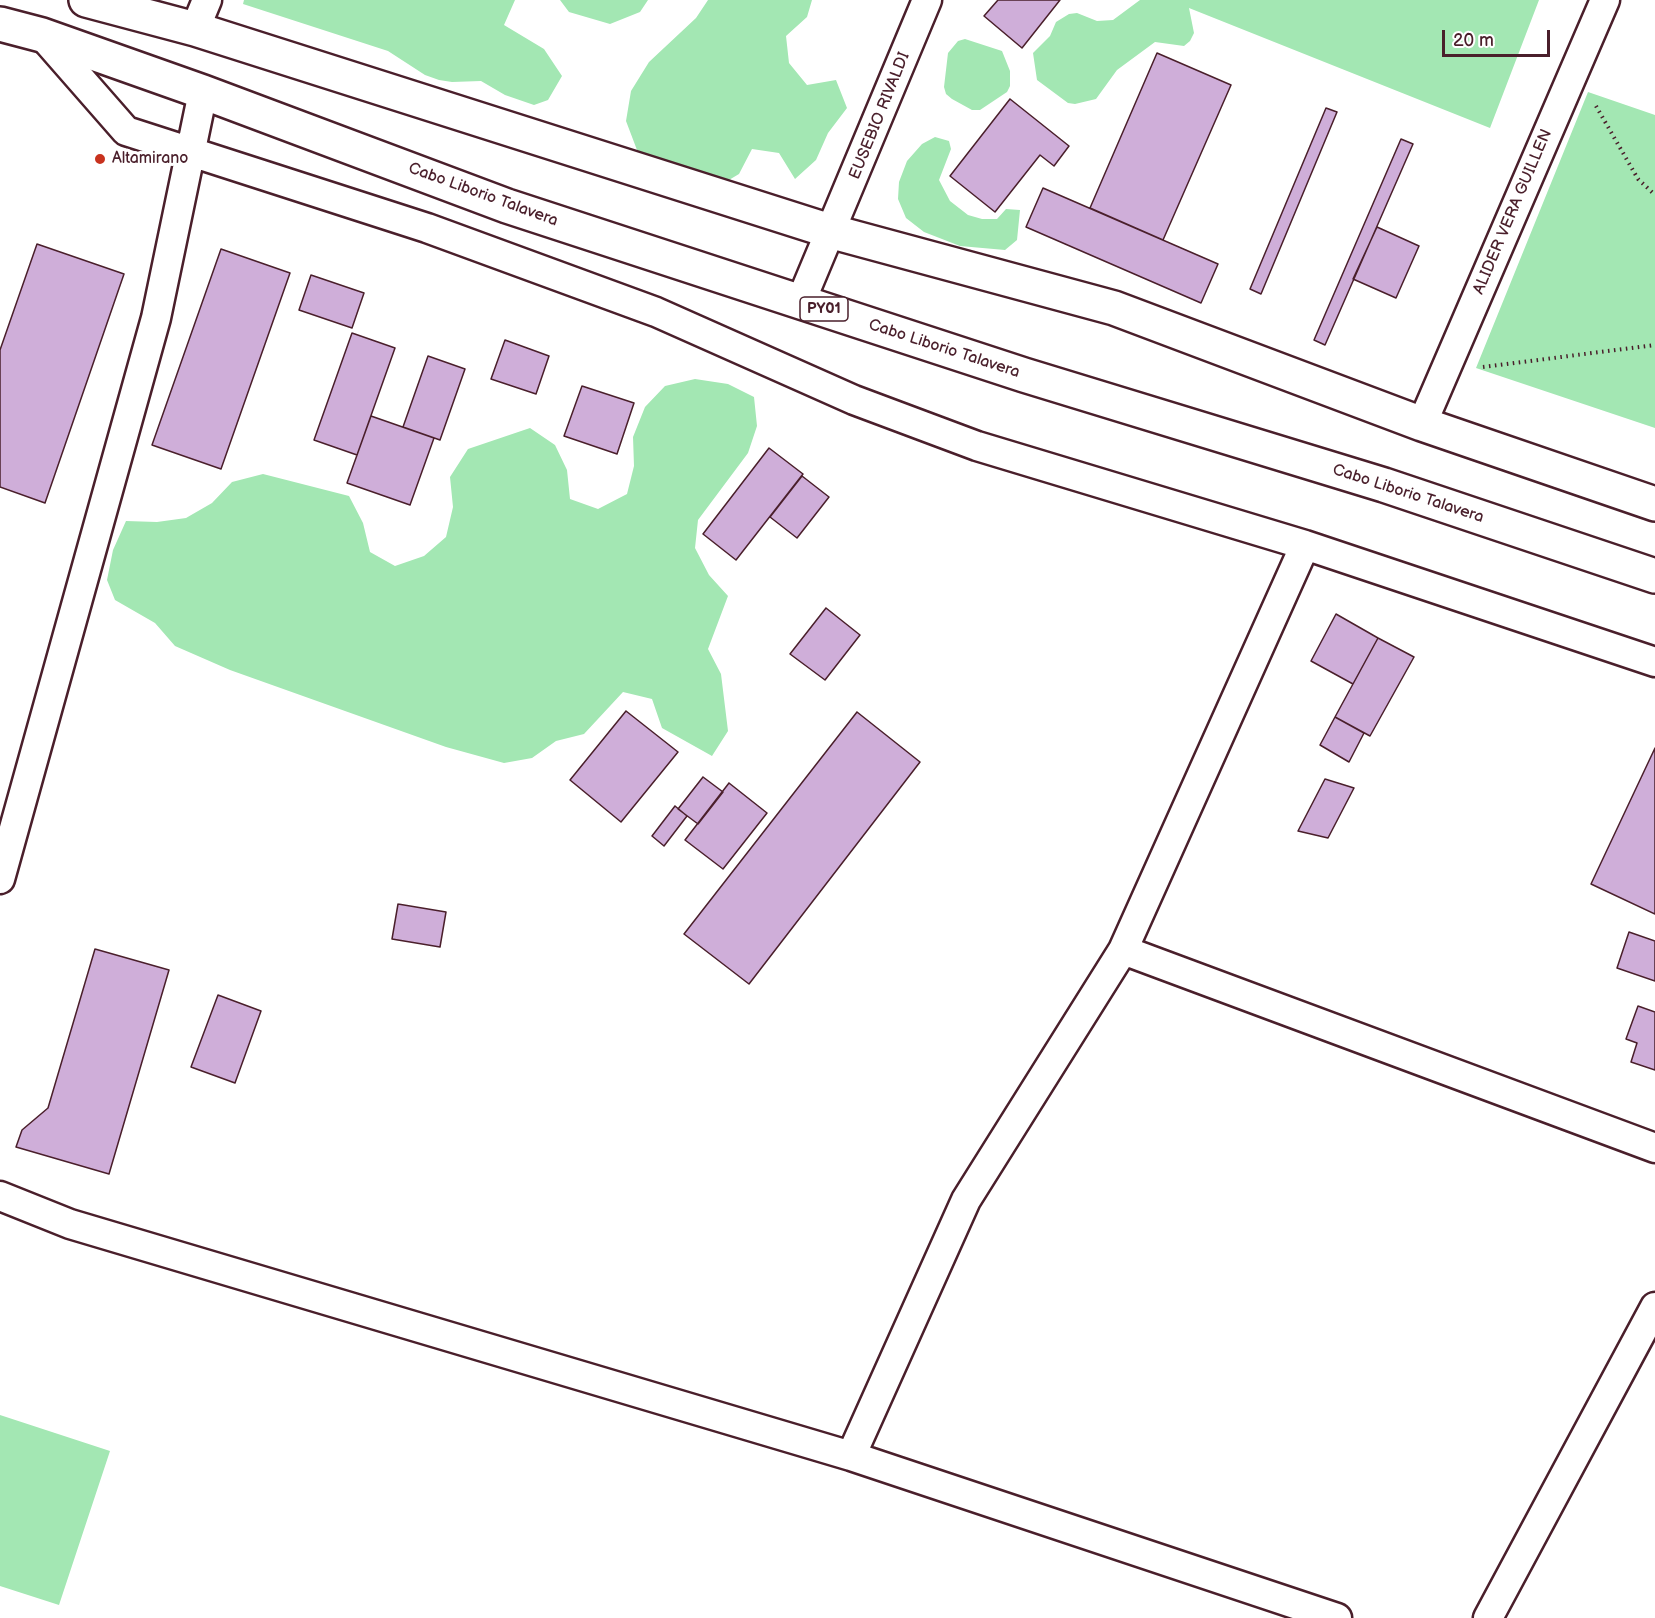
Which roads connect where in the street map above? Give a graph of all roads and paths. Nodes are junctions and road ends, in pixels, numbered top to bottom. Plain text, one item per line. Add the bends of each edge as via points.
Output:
1 (86, 0) edge
2 (927, 0) edge
3 (1605, 0) edge
4 (201, 15) edge
5 (0, 24) edge
6 (42, 35) junction
7 (203, 92) junction
8 (1594, 102) dead end
9 (190, 153) junction
10 (1655, 195) edge
11 (832, 232) junction
12 (801, 301) junction
13 (1655, 345) edge
14 (1476, 368) dead end
15 (1422, 424) junction
16 (1655, 504) edge
17 (1305, 545) junction
18 (1655, 576) edge
19 (1655, 663) edge
20 (0, 879) edge
21 (1123, 950) junction
22 (1655, 1148) edge
23 (0, 1196) edge
24 (1655, 1307) edge
25 (850, 1456) junction
26 (1337, 1618) edge
27 (1488, 1618) edge

1 - 4 highway
2 - 11 street, EUSEBIO RIVALDI
3 - 15 street, ALIDER VERA GUILLEN
4 - 11 highway
5 - 6 highway, Cabo Liborio Talavera / PY01
6 - 7 highway, Cabo Liborio Talavera / PY01
6 - 9 street via 126,131
7 - 9 street
7 - 12 highway, Cabo Liborio Talavera / PY01 via 507,206
8 - 10 path via 1638,179
9 - 17 street via 427,228 656,312 854,400 977,446
9 - 20 street via 156,318
11 - 12 street, EUSEBIO RIVALDI
11 - 15 highway via 1114,308
12 - 18 highway, Cabo Liborio Talavera / PY01 via 1035,379 1384,485
13 - 14 path
15 - 16 highway
17 - 19 street
17 - 21 street
21 - 22 street
21 - 25 street via 966,1200
23 - 25 street via 70,1224
24 - 27 street
25 - 26 street

